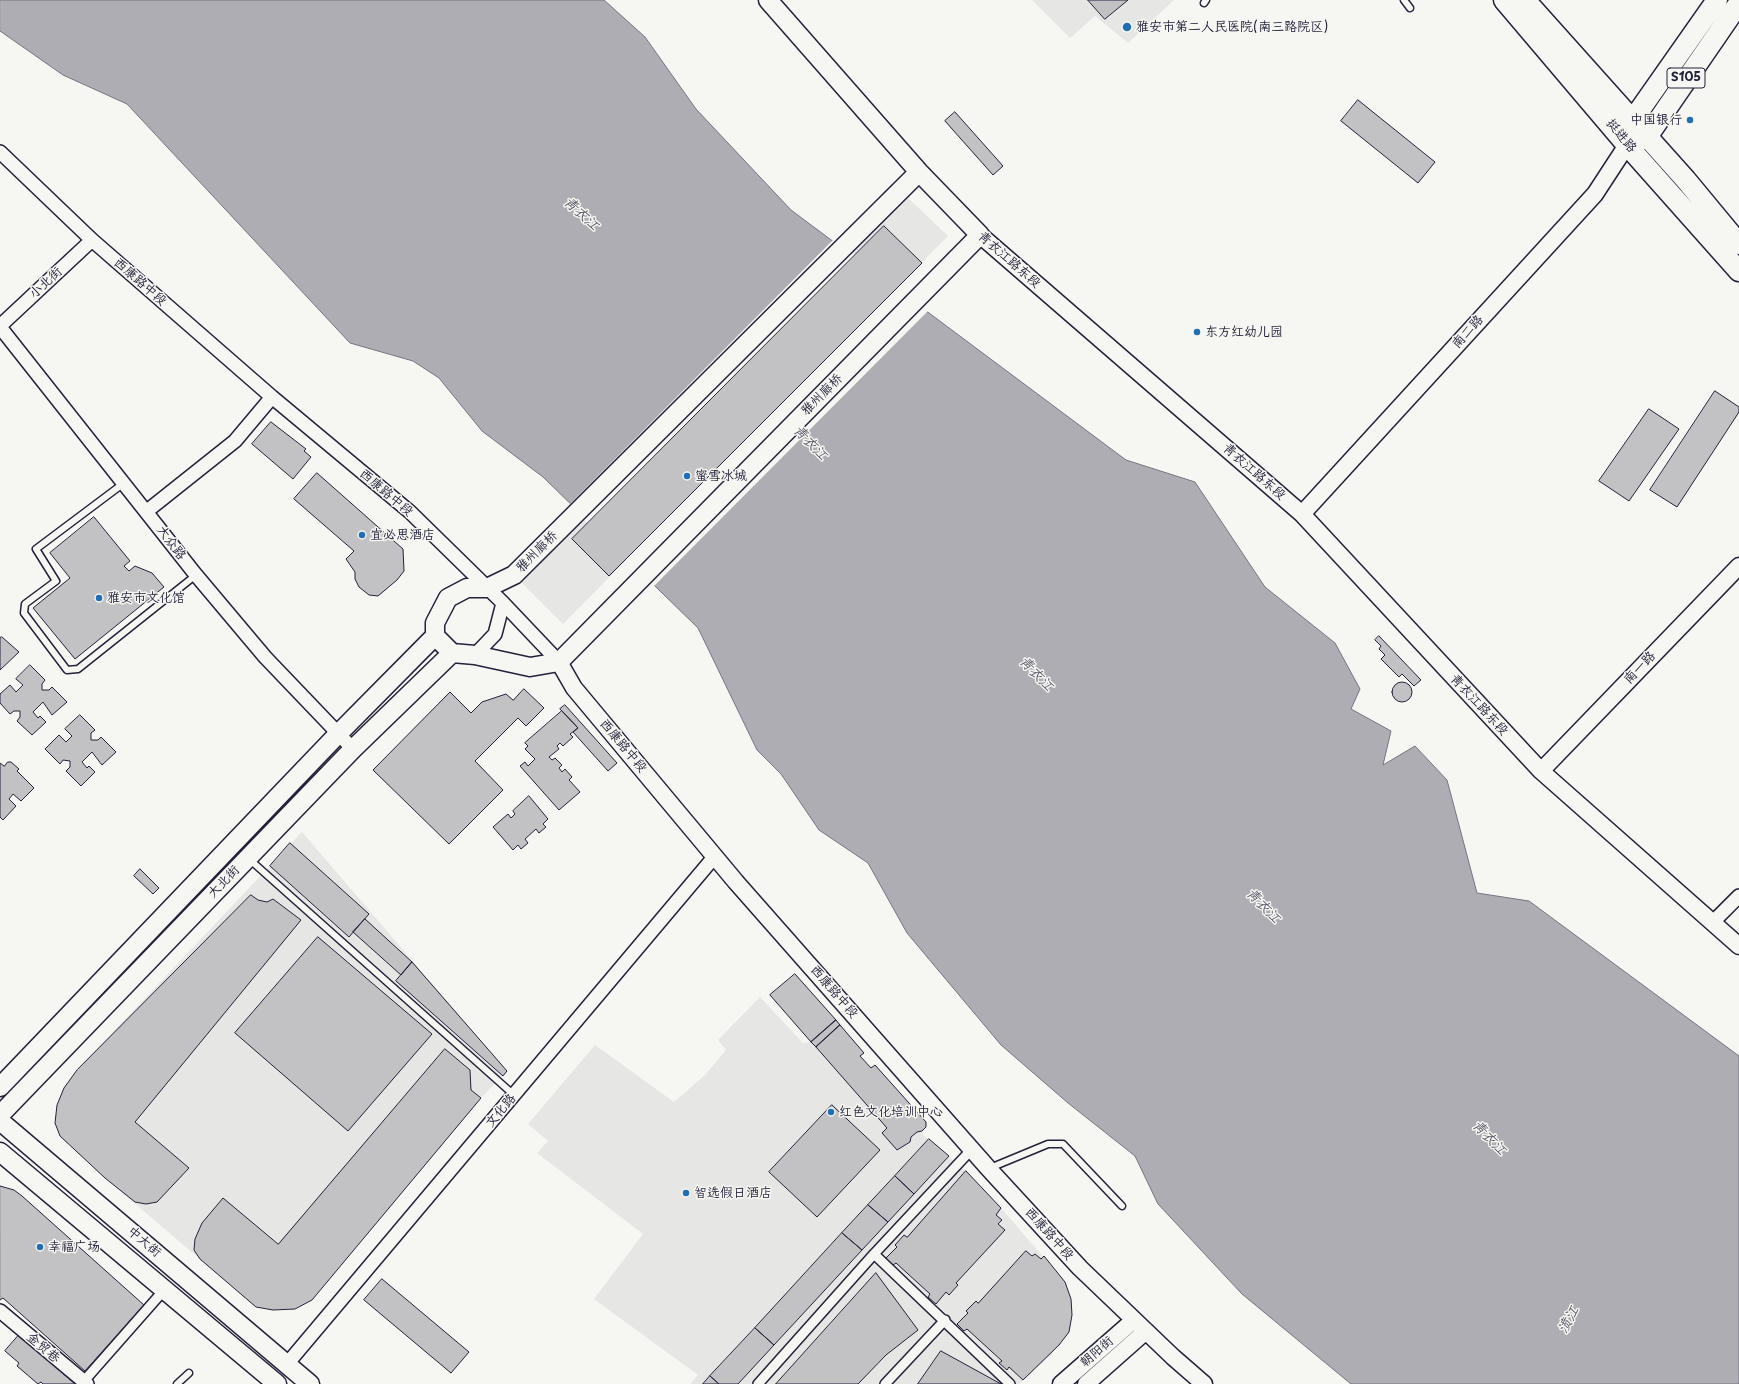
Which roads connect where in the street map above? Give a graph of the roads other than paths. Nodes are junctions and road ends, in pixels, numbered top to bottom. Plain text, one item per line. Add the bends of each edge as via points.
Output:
1 (768, 0) edge
2 (1404, 0) edge
3 (1504, 0) edge
4 (1525, 0) edge
5 (1716, 0) edge
6 (1739, 3) edge
7 (1410, 8) dead end
8 (1632, 121) junction
9 (1647, 137) junction
10 (1627, 145) junction
11 (0, 152) edge
12 (919, 172) junction
13 (980, 235) junction
14 (92, 240) junction
15 (1739, 244) edge
16 (1739, 271) edge
17 (0, 326) edge
18 (272, 397) junction
19 (124, 483) junction
20 (147, 511) junction
21 (1302, 514) junction
22 (1739, 566) edge
23 (196, 575) junction
24 (487, 588) junction
25 (503, 603) junction
26 (435, 636) junction
27 (452, 653) junction
28 (475, 654) junction
29 (559, 662) junction
30 (338, 734) junction
31 (353, 748) junction
32 (1541, 771) junction
33 (715, 856) junction
34 (248, 858) junction
35 (1739, 896) edge
36 (1713, 922) junction
37 (1739, 946) edge
38 (0, 1086) edge
39 (514, 1095) junction
40 (0, 1115) edge
41 (0, 1121) edge
42 (972, 1149) junction
43 (0, 1152) edge
44 (988, 1168) junction
45 (1122, 1206) dead end
46 (874, 1254) junction
47 (165, 1289) junction
48 (0, 1311) edge
49 (945, 1320) junction
50 (1134, 1320) junction
51 (1146, 1331) junction
52 (287, 1364) junction
53 (189, 1373) dead end
54 (272, 1382) edge
55 (85, 1383) edge
56 (177, 1384) edge
57 (310, 1384) edge
58 (758, 1384) edge
59 (885, 1384) edge
60 (1010, 1384) edge
61 (1061, 1384) edge
62 (1086, 1384) edge
63 (1204, 1384) edge

1 - 12 main road, 青衣江路东段
2 - 7 lane
3 - 10 main road, 挺进路
4 - 8 main road, 挺进路
5 - 8 main road, S105
6 - 9 main road, S105
8 - 9 main road, 挺进路
8 - 10 main road, S105
9 - 10 main road
9 - 15 main road, 挺进路
10 - 16 main road, 挺进路
10 - 21 street, 南二路 via 1595,194
11 - 14 street, 西康路中段
12 - 13 main road, 青衣江路东段
12 - 24 main road, 雅州廊桥 via 514,575
13 - 21 street, 青衣江路东段
13 - 29 main road, 雅州廊桥
14 - 17 street, 小北街
14 - 18 street, 西康路中段
17 - 19 street, 大众路
18 - 20 street via 235,441
18 - 24 street, 西康路中段 via 410,512
19 - 20 street, 大众路
19 - 23 lane via 36,549 56,582 25,604 24,613 67,670 78,669
20 - 23 street, 大众路
21 - 32 street, 青衣江路东段
22 - 32 street, 南一路
23 - 30 street, 大众路 via 265,657
24 - 25 street, 西康路中段
24 - 26 main road via 467,588 448,598 435,623
25 - 28 street via 496,634
25 - 29 street, 西康路中段
26 - 27 main road
26 - 30 main road, 大北街
27 - 28 main road
27 - 31 main road, 大北街
28 - 29 main road via 530,667
29 - 33 street, 西康路中段 via 574,688
30 - 31 street, 大众路
30 - 38 main road, 大北街
31 - 34 main road, 大北街
32 - 36 street, 青衣江路东段
33 - 39 street, 文化路
33 - 42 street, 西康路中段
34 - 39 lane
34 - 40 main road, 大北街
35 - 36 street
36 - 37 street, 青衣江路东段
39 - 52 street, 文化路
41 - 52 main road, 中大街
42 - 44 street, 西康路中段
42 - 46 street
43 - 47 main road, 中大街
44 - 45 lane via 1048,1144 1063,1144
44 - 50 street, 西康路中段 via 1080,1268
46 - 49 street
46 - 58 street
47 - 54 main road, 中大街
47 - 55 street
48 - 55 street, 金贸巷
49 - 59 street
49 - 60 street
50 - 51 street, 西康路中段
50 - 61 street, 朝阳街
51 - 62 street, 朝阳街
51 - 63 street, 西康路中段
52 - 57 main road, 中大街
53 - 56 lane

